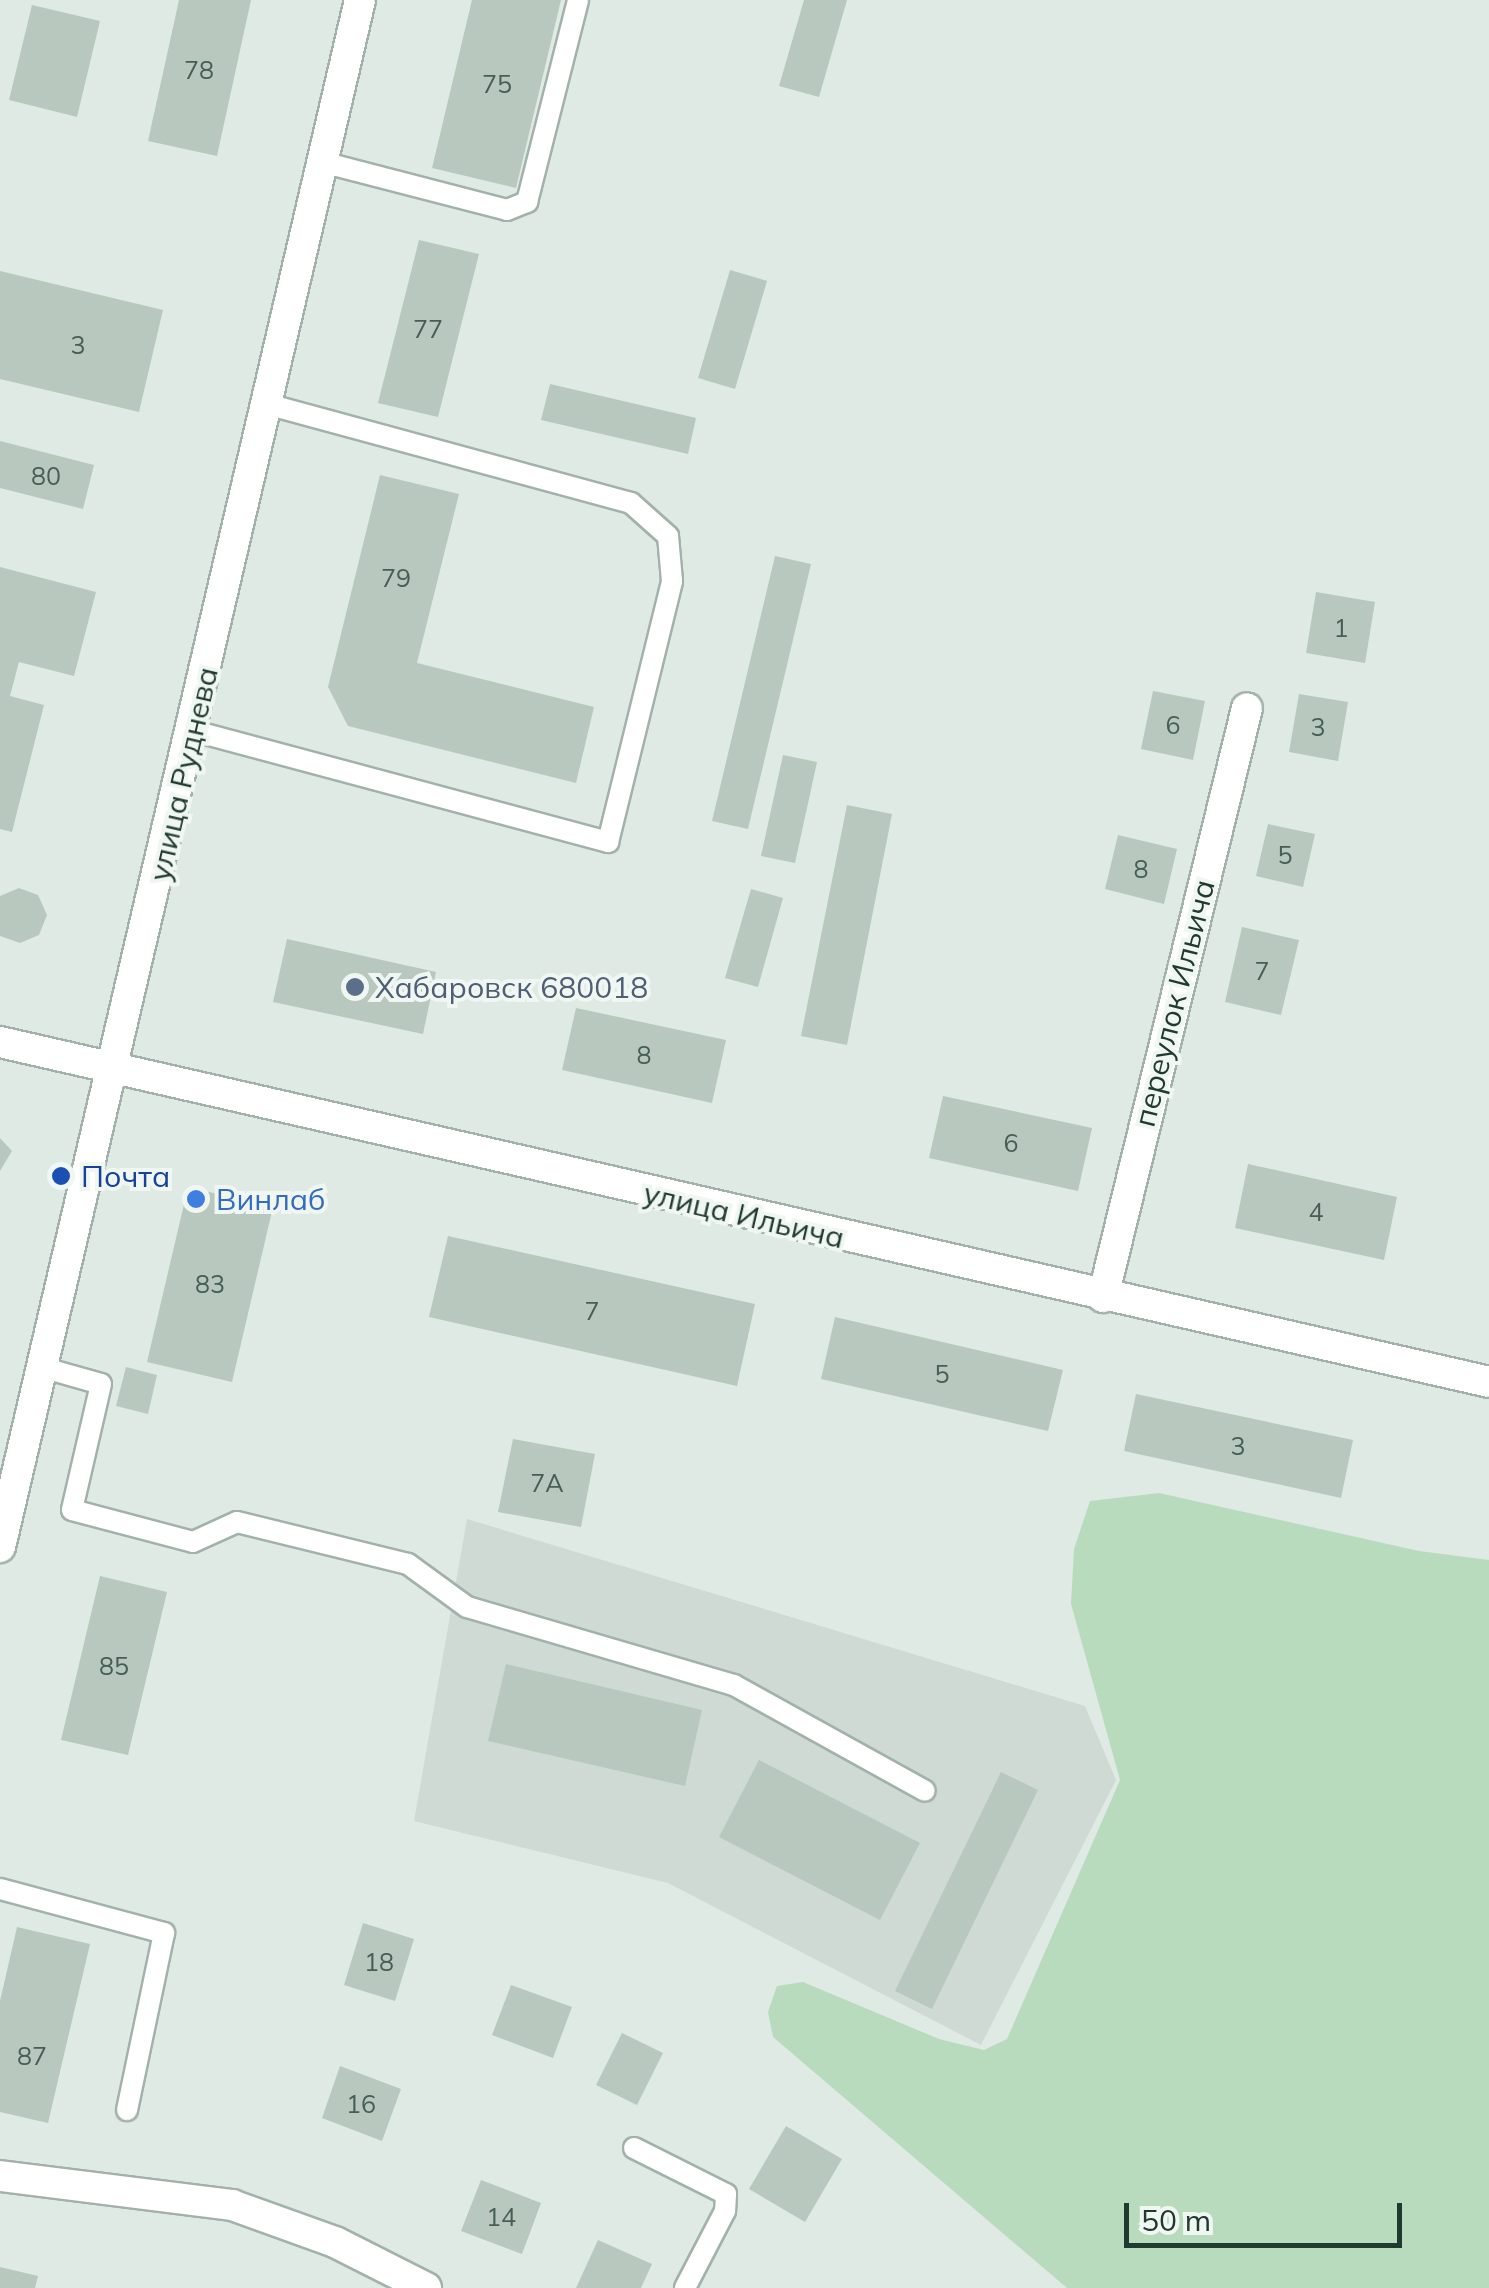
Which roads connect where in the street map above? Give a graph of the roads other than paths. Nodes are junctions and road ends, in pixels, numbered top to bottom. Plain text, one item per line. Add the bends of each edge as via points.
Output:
1 (360, 0) edge
2 (578, 0) edge
3 (322, 162) junction
4 (266, 404) junction
5 (1247, 708) dead end
6 (194, 732) junction
7 (0, 1042) edge
8 (114, 1072) junction
9 (1103, 1297) junction
10 (41, 1367) junction
11 (1489, 1382) edge
12 (0, 1547) edge
13 (925, 1792) dead end
14 (0, 1888) edge
15 (128, 2110) dead end
16 (634, 2148) dead end
17 (0, 2176) edge
18 (426, 2288) edge
19 (685, 2288) edge

1 - 3 street, улица Руднева
2 - 3 lane via 528,202 507,210
3 - 4 street, улица Руднева
4 - 6 street, улица Руднева
4 - 6 lane via 632,503 668,536 672,581 608,842
5 - 9 street, переулок Ильича
6 - 8 street, улица Руднева
7 - 8 street, улица Ильича
8 - 9 street, улица Ильича
8 - 10 street, улица Руднева
9 - 11 street, улица Ильича
10 - 12 street, улица Руднева
10 - 13 lane via 101,1384 72,1510 193,1542 237,1522 408,1564 468,1607 734,1686
14 - 15 lane via 164,1933
16 - 19 lane via 726,2194 725,2211
17 - 18 street via 232,2205 335,2242

